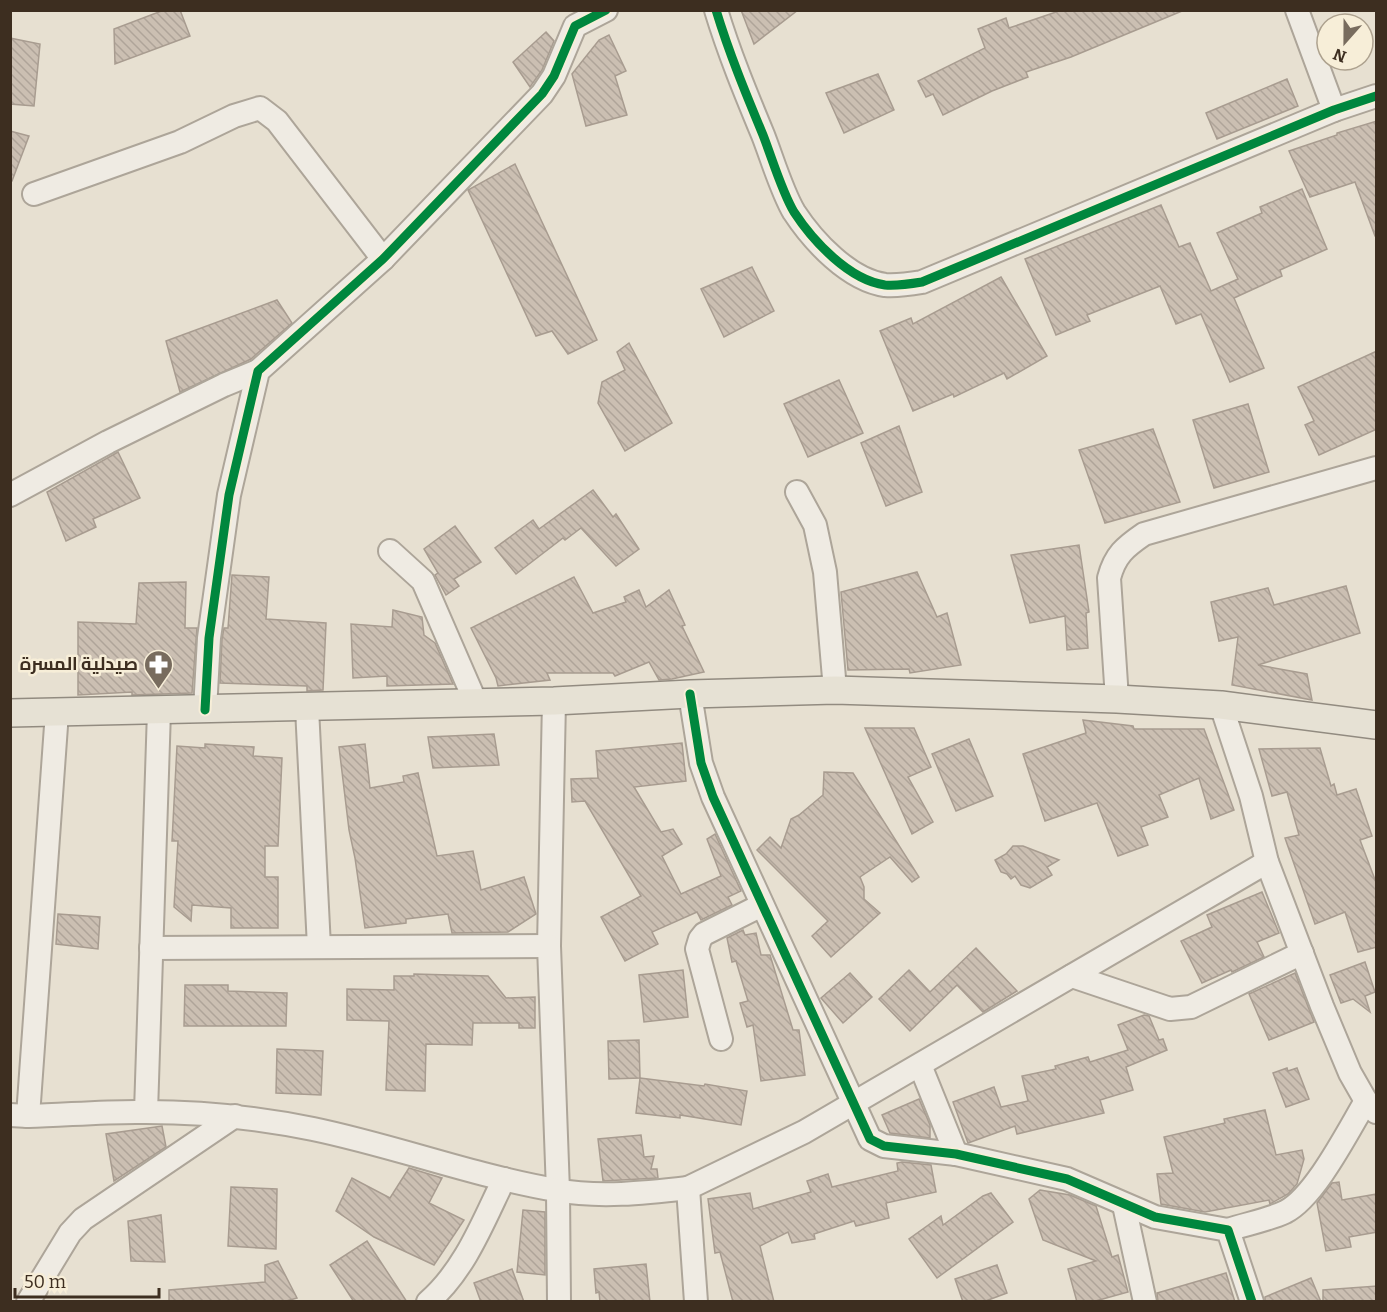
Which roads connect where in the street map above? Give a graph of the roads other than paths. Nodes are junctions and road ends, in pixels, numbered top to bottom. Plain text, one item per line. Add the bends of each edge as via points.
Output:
1 (606, 10) edge
2 (716, 10) edge
3 (1297, 10) edge
4 (1377, 96) edge
5 (1335, 110) junction
6 (34, 194) dead end
7 (383, 259) junction
8 (258, 371) junction
9 (1377, 468) edge
10 (797, 492) dead end
11 (10, 495) edge
12 (390, 551) dead end
13 (835, 690) junction
14 (690, 694) junction
15 (1117, 699) junction
16 (554, 701) junction
17 (476, 703) junction
18 (1221, 705) junction
19 (307, 708) junction
20 (205, 710) junction
21 (159, 711) junction
22 (57, 712) junction
23 (10, 713) edge
24 (1377, 725) edge
25 (1267, 862) junction
26 (762, 905) junction
27 (549, 946) junction
28 (319, 947) junction
29 (151, 948) junction
30 (1302, 953) junction
31 (1072, 976) junction
32 (721, 1039) dead end
33 (920, 1065) junction
34 (853, 1104) junction
35 (1371, 1106) edge
36 (146, 1112) junction
37 (19, 1116) edge
38 (235, 1116) junction
39 (956, 1154) junction
40 (504, 1179) junction
41 (688, 1188) junction
42 (558, 1191) junction
43 (1124, 1205) junction
44 (1228, 1230) junction
45 (28, 1302) edge
46 (428, 1302) edge
47 (559, 1302) edge
48 (696, 1302) edge
49 (1144, 1302) edge
50 (1252, 1302) edge

1 - 7 street via 575,26 542,94
2 - 5 street via 732,61 794,211 833,258 866,279 884,285 922,282
3 - 5 street
4 - 5 street
6 - 7 street via 180,142 260,108 277,121
7 - 8 street
8 - 11 street via 108,442
8 - 20 street via 229,495 208,638
9 - 15 street via 1144,534 1126,546 1113,564 1109,578
10 - 13 street via 815,525 825,572
12 - 17 street via 423,581
13 - 14 main road
13 - 15 main road
14 - 16 main road
14 - 26 street via 696,740 709,786
15 - 18 main road
16 - 17 main road
16 - 27 street
17 - 19 main road
18 - 24 main road
18 - 25 street via 1251,796
19 - 20 main road
19 - 28 street
20 - 21 main road
21 - 22 main road
21 - 29 street
22 - 23 main road
22 - 37 street
25 - 30 street
25 - 31 street
26 - 32 street via 700,939 697,949
26 - 34 street
27 - 28 street
27 - 42 street
28 - 29 street
29 - 36 street
30 - 31 street via 1182,1009 1170,1009
30 - 35 street via 1350,1073
31 - 33 street
33 - 34 street
33 - 39 street
34 - 39 street via 870,1139 878,1144
34 - 41 street
35 - 44 street via 1300,1202 1285,1212
36 - 37 street
36 - 38 street
38 - 40 street via 313,1129
38 - 45 street via 83,1219 70,1233
39 - 43 street via 1067,1179
40 - 42 street
40 - 46 street via 471,1248 443,1289
41 - 42 street via 643,1194
41 - 48 street
42 - 47 street
43 - 44 street via 1155,1217
43 - 49 street
44 - 50 street

